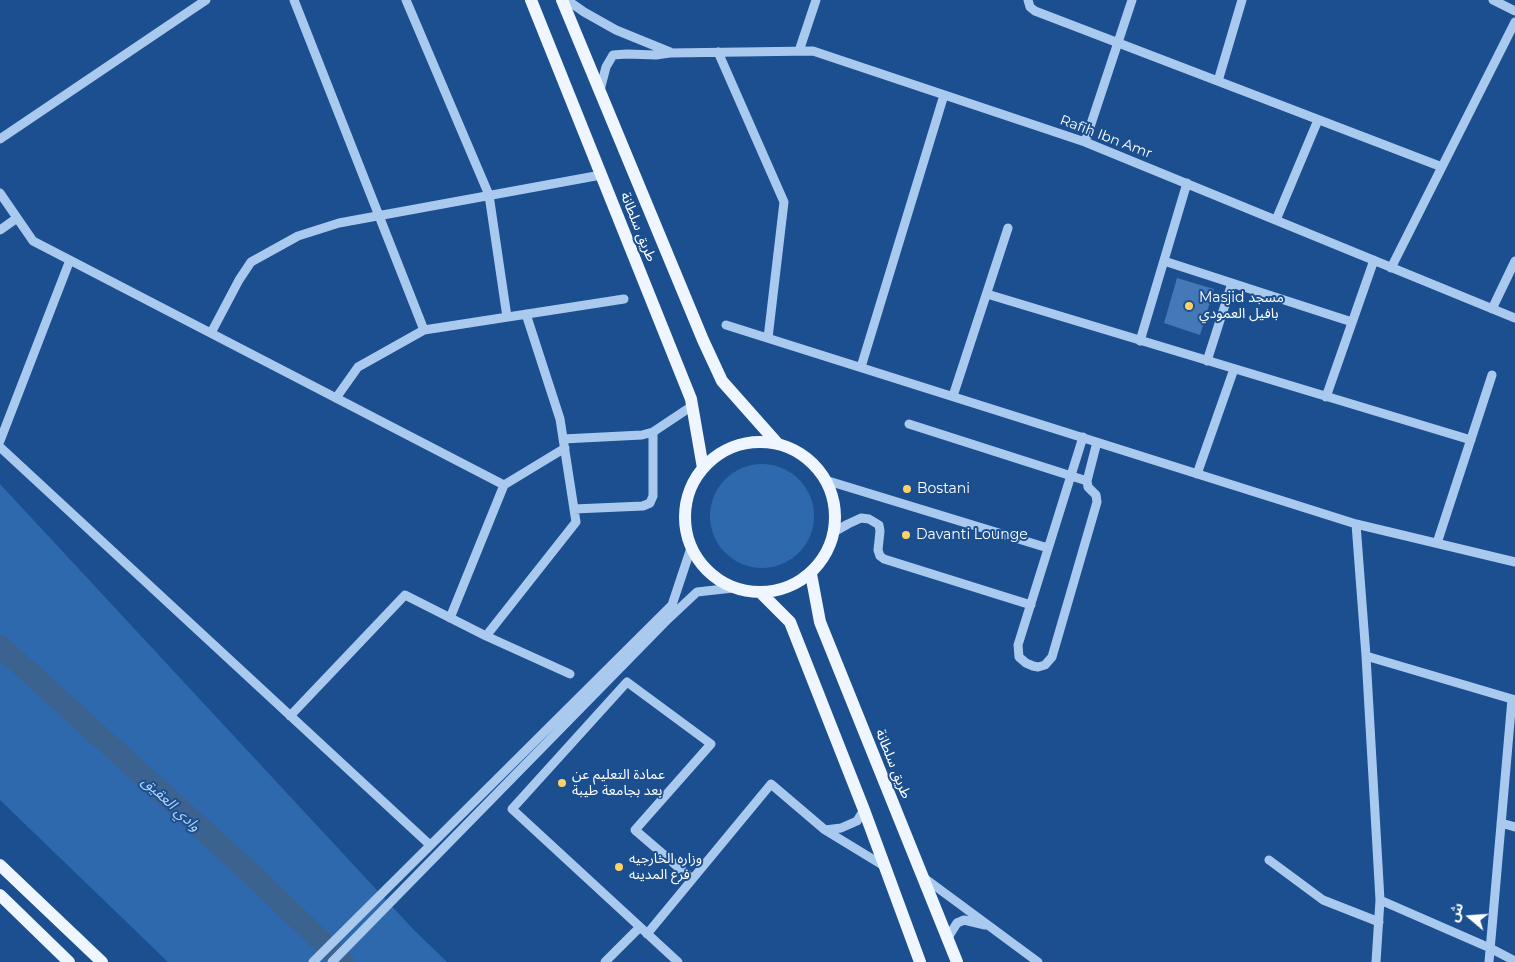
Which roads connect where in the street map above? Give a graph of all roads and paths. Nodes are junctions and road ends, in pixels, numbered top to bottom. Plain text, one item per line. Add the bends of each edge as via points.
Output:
1 (206, 0) edge
2 (294, 0) edge
3 (406, 0) edge
4 (531, 0) edge
5 (562, 0) edge
6 (567, 0) edge
7 (816, 0) edge
8 (1028, 0) edge
9 (1132, 0) edge
10 (1242, 0) edge
11 (1493, 0) edge
12 (1515, 11) edge
13 (1515, 22) edge
14 (1118, 43) junction
15 (799, 51) junction
16 (718, 52) junction
17 (670, 53) junction
18 (1218, 81) junction
19 (600, 90) junction
20 (944, 95) junction
21 (1318, 120) junction
22 (0, 139) edge
23 (1085, 142) junction
24 (1442, 167) junction
25 (601, 175) junction
26 (1187, 183) junction
27 (0, 194) edge
28 (489, 196) junction
29 (379, 215) junction
30 (17, 218) junction
31 (1276, 220) junction
32 (1008, 228) dead end
33 (0, 230) edge
34 (70, 260) junction
35 (1374, 260) junction
36 (1164, 261) junction
37 (1515, 261) edge
38 (1391, 268) junction
39 (1232, 283) junction
40 (987, 294) junction
41 (624, 299) dead end
42 (1492, 309) junction
43 (526, 314) junction
44 (507, 317) junction
45 (1515, 318) edge
46 (1352, 322) junction
47 (726, 325) dead end
48 (424, 330) junction
49 (211, 333) junction
50 (768, 338) junction
51 (1140, 341) junction
52 (1207, 361) junction
53 (861, 367) junction
54 (1234, 369) junction
55 (1492, 375) dead end
56 (953, 396) junction
57 (1326, 397) junction
58 (336, 398) junction
59 (692, 406) junction
60 (909, 424) dead end
61 (653, 432) junction
62 (1083, 437) junction
63 (1471, 440) junction
64 (0, 441) edge
65 (1098, 442) junction
66 (777, 443) junction
67 (564, 444) junction
68 (0, 447) edge
69 (703, 468) junction
70 (1197, 474) junction
71 (1071, 475) junction
72 (825, 480) junction
73 (1087, 481) junction
74 (504, 485) junction
75 (574, 509) junction
76 (1356, 524) junction
77 (832, 533) junction
78 (1437, 543) junction
79 (691, 548) junction
80 (1048, 548) junction
81 (1515, 562) edge
82 (811, 574) junction
83 (733, 588) junction
84 (761, 594) junction
85 (1031, 605) junction
86 (450, 618) junction
87 (486, 636) junction
88 (1366, 656) junction
89 (570, 674) dead end
90 (1514, 699) edge
91 (290, 716) junction
92 (864, 810) junction
93 (1501, 823) junction
94 (1515, 827) edge
95 (825, 830) junction
96 (430, 845) junction
97 (1269, 860) dead end
98 (0, 865) edge
99 (884, 866) junction
100 (923, 877) junction
101 (692, 880) junction
102 (0, 895) edge
103 (1380, 900) junction
104 (1379, 922) junction
105 (988, 926) junction
106 (640, 927) junction
107 (647, 934) junction
108 (948, 939) junction
109 (1490, 948) junction
110 (1515, 961) edge
111 (69, 962) edge
112 (102, 962) edge
113 (312, 962) edge
114 (332, 962) edge
115 (605, 962) edge
116 (678, 962) edge
117 (920, 962) edge
118 (956, 962) edge
119 (1038, 962) edge
120 (1376, 962) edge
121 (1489, 962) edge

1 - 22 street
2 - 29 street
3 - 28 street
4 - 25 main road, طريق سلطانة
5 - 19 main road, طريق سلطانة
6 - 17 street via 616,30
7 - 15 street
8 - 14 street via 1034,11
9 - 14 street
10 - 18 street
11 - 12 street
13 - 24 street
14 - 18 street
14 - 23 street
15 - 16 street, Rafih Ibn Amr
15 - 20 street, Rafih Ibn Amr via 813,51
16 - 17 street, Rafih Ibn Amr
16 - 50 street via 784,202
17 - 19 street, Rafih Ibn Amr via 613,56 606,67
18 - 21 street
19 - 66 main road, طريق سلطانة via 722,381
20 - 23 street, Rafih Ibn Amr
20 - 53 street
21 - 24 street
21 - 31 street
23 - 26 street, Rafih Ibn Amr
24 - 38 street
25 - 28 street
25 - 59 main road, طريق سلطانة
26 - 31 street, Rafih Ibn Amr
26 - 36 street
27 - 30 street
28 - 29 street
28 - 44 street
29 - 48 street
29 - 49 street via 298,236 251,262
30 - 33 street
30 - 34 street via 33,241
31 - 35 street, Rafih Ibn Amr
32 - 40 street
34 - 49 street
34 - 64 street
35 - 38 street, Rafih Ibn Amr
35 - 46 street
36 - 39 street
36 - 51 street
37 - 42 street
38 - 42 street, Rafih Ibn Amr
39 - 46 street
39 - 52 street
40 - 51 street
40 - 56 street
41 - 43 street
42 - 45 street, Rafih Ibn Amr
43 - 44 street
43 - 67 street via 560,419
44 - 48 street
46 - 57 street
47 - 50 street
48 - 58 street via 358,366
49 - 58 street
50 - 53 street
51 - 52 street
52 - 54 street
53 - 56 street
54 - 57 street
54 - 70 street
55 - 63 street
56 - 62 street
57 - 63 street
58 - 74 street
59 - 61 street
59 - 69 main road, طريق سلطانة
60 - 71 street
61 - 67 street
61 - 75 street via 653,496 650,503
62 - 65 street
62 - 71 street
63 - 78 street
65 - 70 street
65 - 73 street
66 - 69 main road via 750,442 725,450
66 - 72 main road via 801,453 820,470
67 - 74 street
67 - 75 street
68 - 91 street
69 - 79 main road via 692,486 686,506 685,527
70 - 76 street
71 - 73 street
71 - 80 street
72 - 77 main road via 836,512
72 - 80 street
73 - 85 street via 1097,502 1052,657 1038,667 1019,657 1018,645
74 - 86 street
75 - 87 street via 576,522
76 - 78 street
76 - 88 street
77 - 82 main road via 829,549
77 - 85 street via 861,518 869,519 879,525 878,550 884,559
78 - 81 street
79 - 83 main road via 708,572
79 - 96 street via 672,605
80 - 85 street
82 - 84 main road via 787,589
82 - 100 main road, طريق سلطانة via 820,622
83 - 84 main road
83 - 114 street via 697,592
84 - 92 main road via 790,622
86 - 87 street
86 - 91 street via 405,596
87 - 89 street
88 - 90 street
88 - 103 street
90 - 93 street
91 - 96 street
92 - 95 street via 857,821 842,828
92 - 99 main road
93 - 94 street
93 - 109 street
95 - 99 street
95 - 101 street via 771,784
96 - 113 street
97 - 104 street via 1323,900
98 - 112 main road
99 - 117 main road
100 - 105 street
100 - 108 main road, طريق سلطانة
101 - 106 street via 635,830 711,744 627,682 512,808
101 - 107 street
102 - 111 main road
103 - 104 street
103 - 109 street
104 - 120 street
105 - 108 street via 964,920 957,923
105 - 119 street
106 - 107 street
106 - 115 street
107 - 116 street
108 - 118 main road, طريق سلطانة
109 - 110 street
109 - 121 street

